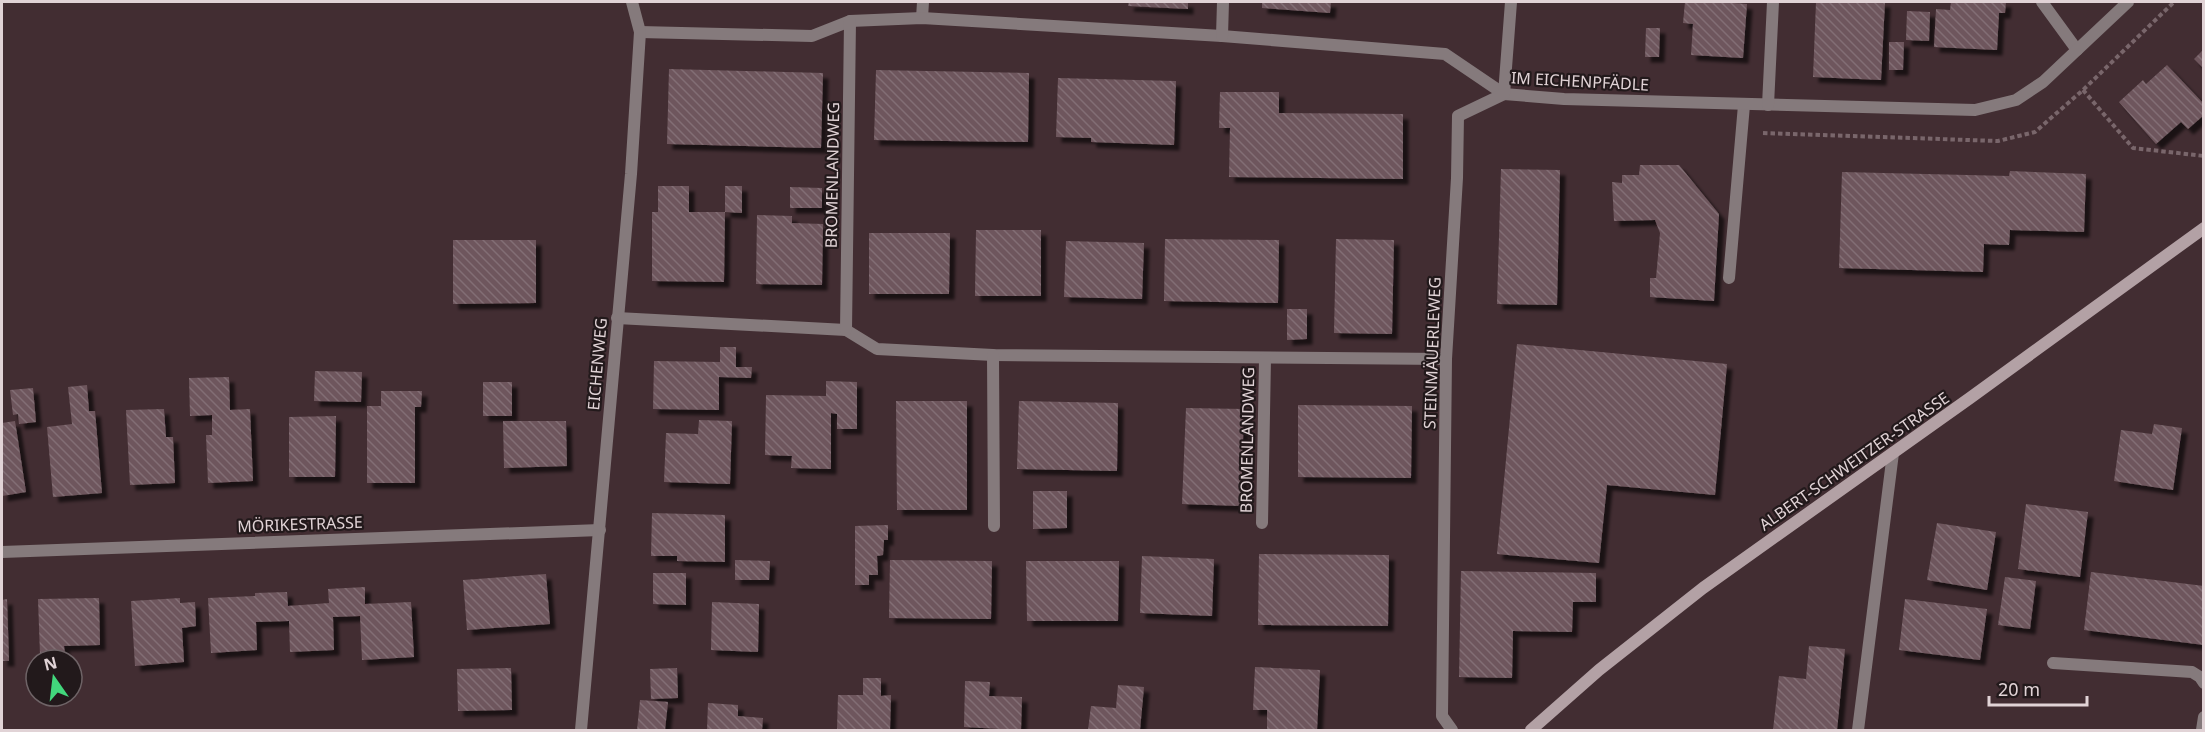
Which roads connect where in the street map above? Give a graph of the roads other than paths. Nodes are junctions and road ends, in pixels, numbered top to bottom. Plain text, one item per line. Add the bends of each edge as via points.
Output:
1 (632, 2) edge
2 (924, 2) edge
3 (1223, 2) edge
4 (1511, 2) edge
5 (1773, 2) edge
6 (2042, 2) edge
7 (2128, 2) edge
8 (922, 18) junction
9 (850, 21) junction
10 (640, 32) junction
11 (1222, 36) junction
12 (2078, 50) junction
13 (1503, 94) junction
14 (1743, 105) junction
15 (1768, 105) junction
16 (2204, 228) edge
17 (1729, 278) dead end
18 (617, 318) junction
19 (846, 330) junction
20 (993, 355) junction
21 (1265, 359) junction
22 (1446, 359) junction
23 (1893, 453) junction
24 (1262, 523) dead end
25 (994, 526) dead end
26 (600, 530) junction
27 (2, 552) edge
28 (2053, 663) dead end
29 (2204, 683) edge
30 (2204, 717) edge
31 (581, 730) edge
32 (1452, 730) edge
33 (1532, 730) edge
34 (1858, 730) edge
35 (2202, 730) edge

1 - 10 street, EICHENWEG
2 - 8 street
3 - 11 street
4 - 13 street
5 - 15 street
6 - 12 street
7 - 12 street, IM EICHENPFÄDLE
8 - 9 street, IM EICHENPFÄDLE
8 - 11 street, IM EICHENPFÄDLE
9 - 10 street, IM EICHENPFÄDLE via 812,36
9 - 19 street, BROMENLANDWEG
10 - 18 street, EICHENWEG
11 - 13 street, IM EICHENPFÄDLE via 1445,54
12 - 15 street, IM EICHENPFÄDLE via 2016,100 1975,110
13 - 14 street, IM EICHENPFÄDLE
13 - 22 street, STEINMÄUERLEWEG via 1458,116
14 - 15 street, IM EICHENPFÄDLE
14 - 17 street
16 - 23 street, ALBERT-SCHWEITZER-STRASSE
18 - 19 street, BROMENLANDWEG
18 - 26 street, EICHENWEG
19 - 20 street, BROMENLANDWEG via 877,350
20 - 21 street, BROMENLANDWEG
20 - 25 street
21 - 22 street, BROMENLANDWEG
21 - 24 street, BROMENLANDWEG
22 - 32 street, STEINMÄUERLEWEG via 1442,716
23 - 33 street, ALBERT-SCHWEITZER-STRASSE via 1704,588 1599,670
23 - 34 street
26 - 27 street, MÖRIKESTRASSE
26 - 31 street, EICHENWEG
28 - 29 street via 2192,672
30 - 35 street

